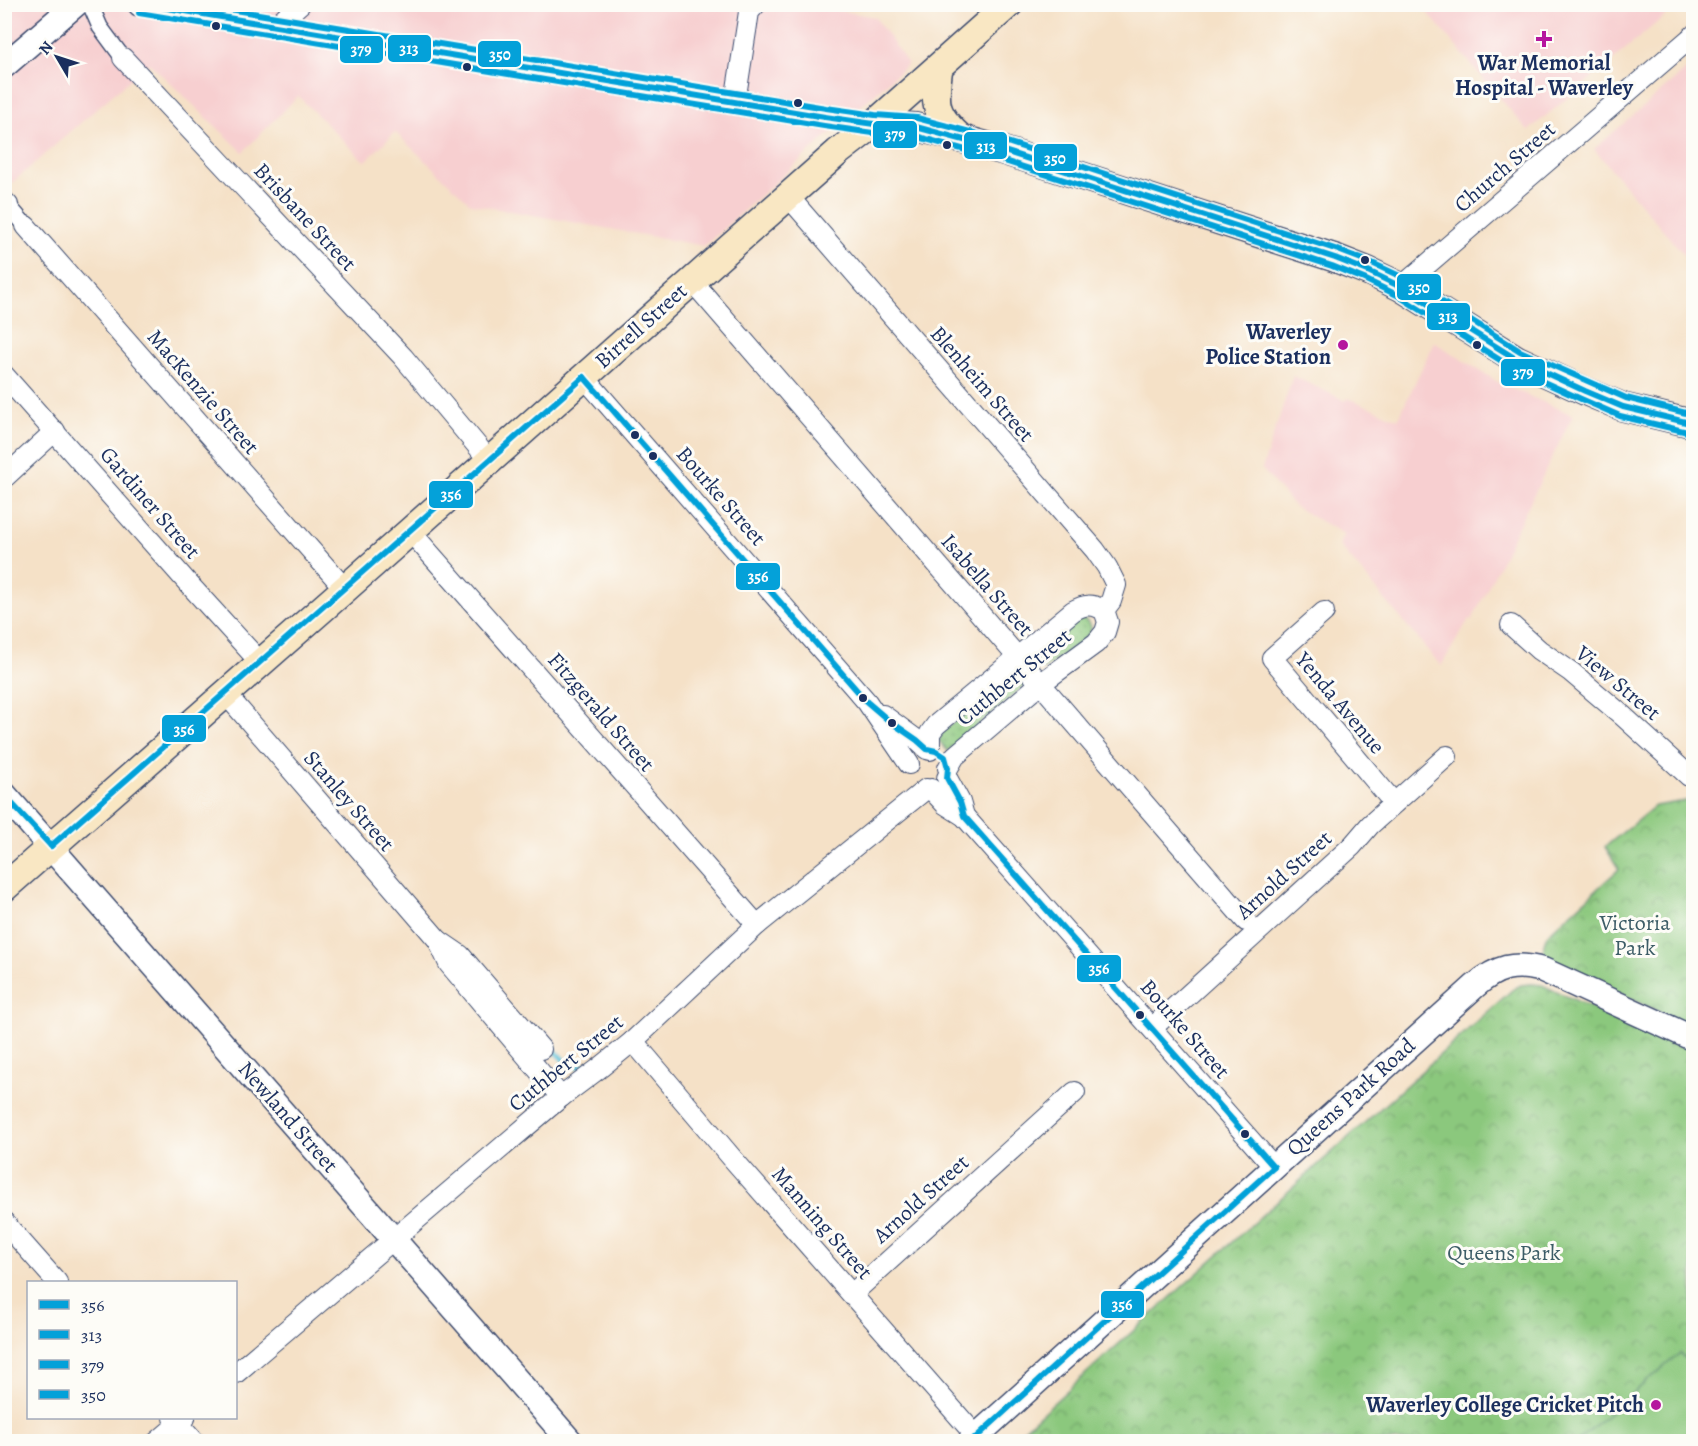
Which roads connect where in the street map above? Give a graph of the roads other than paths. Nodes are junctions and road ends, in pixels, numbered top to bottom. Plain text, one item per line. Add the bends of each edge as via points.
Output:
1 (76, 4) edge
2 (90, 4) edge
3 (140, 4) edge
4 (300, 4) edge
5 (756, 4) edge
6 (1010, 4) edge
7 (275, 26) junction
8 (1694, 35) edge
9 (123, 58) joint
10 (4, 66) edge
11 (939, 67) junction
12 (735, 102) junction
13 (874, 124) junction
14 (962, 139) junction
15 (788, 196) junction
16 (6, 203) edge
17 (26, 226) joint
18 (692, 281) junction
19 (1401, 287) junction
20 (4, 375) edge
21 (584, 377) junction
22 (1694, 424) edge
23 (55, 432) junction
24 (489, 460) junction
25 (4, 478) edge
26 (410, 531) junction
27 (345, 589) junction
28 (1104, 610) junction
29 (1324, 612) dead end
30 (1511, 625) dead end
31 (1017, 657) junction
32 (260, 662) junction
33 (1040, 684) junction
34 (225, 693) junction
35 (867, 702) junction
36 (928, 749) junction
37 (1447, 756) dead end
38 (909, 764) junction
39 (948, 773) junction
40 (1694, 778) edge
41 (928, 789) junction
42 (4, 794) edge
43 (1394, 803) junction
44 (964, 816) junction
45 (51, 846) junction
46 (4, 888) edge
47 (1246, 921) dead end
48 (757, 925) junction
49 (438, 940) junction
50 (1152, 1028) junction
51 (1694, 1039) edge
52 (633, 1041) junction
53 (541, 1049) dead end
54 (1076, 1092) dead end
55 (561, 1097) junction
56 (1274, 1167) junction
57 (4, 1222) edge
58 (394, 1238) junction
59 (56, 1281) edge
60 (852, 1294) junction
61 (237, 1372) edge
62 (179, 1419) edge
63 (973, 1439) edge
64 (157, 1442) edge
65 (195, 1442) edge
66 (571, 1442) edge

1 - 10 street
2 - 9 street, Brisbane Street via 100,27
3 - 7 street
4 - 7 street
5 - 12 street via 750,12
6 - 11 main road, Birrell Street
7 - 12 street
8 - 19 street, Church Street
9 - 24 street, Brisbane Street via 403,357
11 - 13 main road, Birrell Street
11 - 14 main road via 935,97 939,112
12 - 13 street
13 - 14 main road via 916,127
13 - 15 main road, Birrell Street
14 - 19 main road via 1335,258
15 - 18 main road, Birrell Street
15 - 28 street, Blenheim Street via 1095,550 1116,585
16 - 17 street
17 - 27 street, MacKenzie Street
18 - 21 main road, Birrell Street
18 - 31 street, Isabella Street
19 - 22 main road via 1516,359 1575,387 1623,408
20 - 23 street, Gardiner Street
21 - 24 main road, Birrell Street
21 - 35 street, Bourke Street
23 - 25 street
23 - 32 street, Gardiner Street
24 - 26 main road, Birrell Street
26 - 27 main road, Birrell Street
26 - 48 street, Fitzgerald Street
27 - 32 main road, Birrell Street
28 - 31 street, Cuthbert Street via 1084,605
28 - 33 street, Cuthbert Street via 1108,622 1096,643
29 - 43 street, Yenda Avenue via 1272,658
30 - 40 street, View Street
31 - 33 street, Isabella Street
31 - 36 street, Cuthbert Street via 936,725 930,733
32 - 34 main road, Birrell Street
33 - 39 street, Cuthbert Street via 955,756
33 - 47 street, Isabella Street
34 - 45 main road, Birrell Street
34 - 49 street, Stanley Street
35 - 36 street, Bourke Street
35 - 38 street, Bourke Street
36 - 38 street via 916,754
36 - 39 street via 945,757
37 - 43 street, Arnold Street
38 - 41 street via 911,780
39 - 41 street via 942,784
39 - 44 street, Bourke Street
41 - 44 street, Bourke Street
41 - 48 street, Cuthbert Street
42 - 45 street, Newland Street
43 - 50 street, Arnold Street
44 - 50 street, Bourke Street
45 - 46 main road, Birrell Street
45 - 58 street, Newland Street
48 - 52 street, Cuthbert Street
49 - 53 street, Stanley Street via 460,955
49 - 55 street, Stanley Street via 448,964
50 - 56 street, Bourke Street
51 - 56 street, Queens Park Road via 1550,973 1531,967 1507,967 1479,982
52 - 55 street, Cuthbert Street
52 - 60 street, Manning Street
54 - 60 street, Arnold Street
55 - 58 street, Cuthbert Street
56 - 63 street, Queens Park Road
57 - 59 street
58 - 61 street, Cuthbert Street
58 - 66 street, Newland Street
60 - 63 street, Manning Street
62 - 64 street
62 - 65 street

